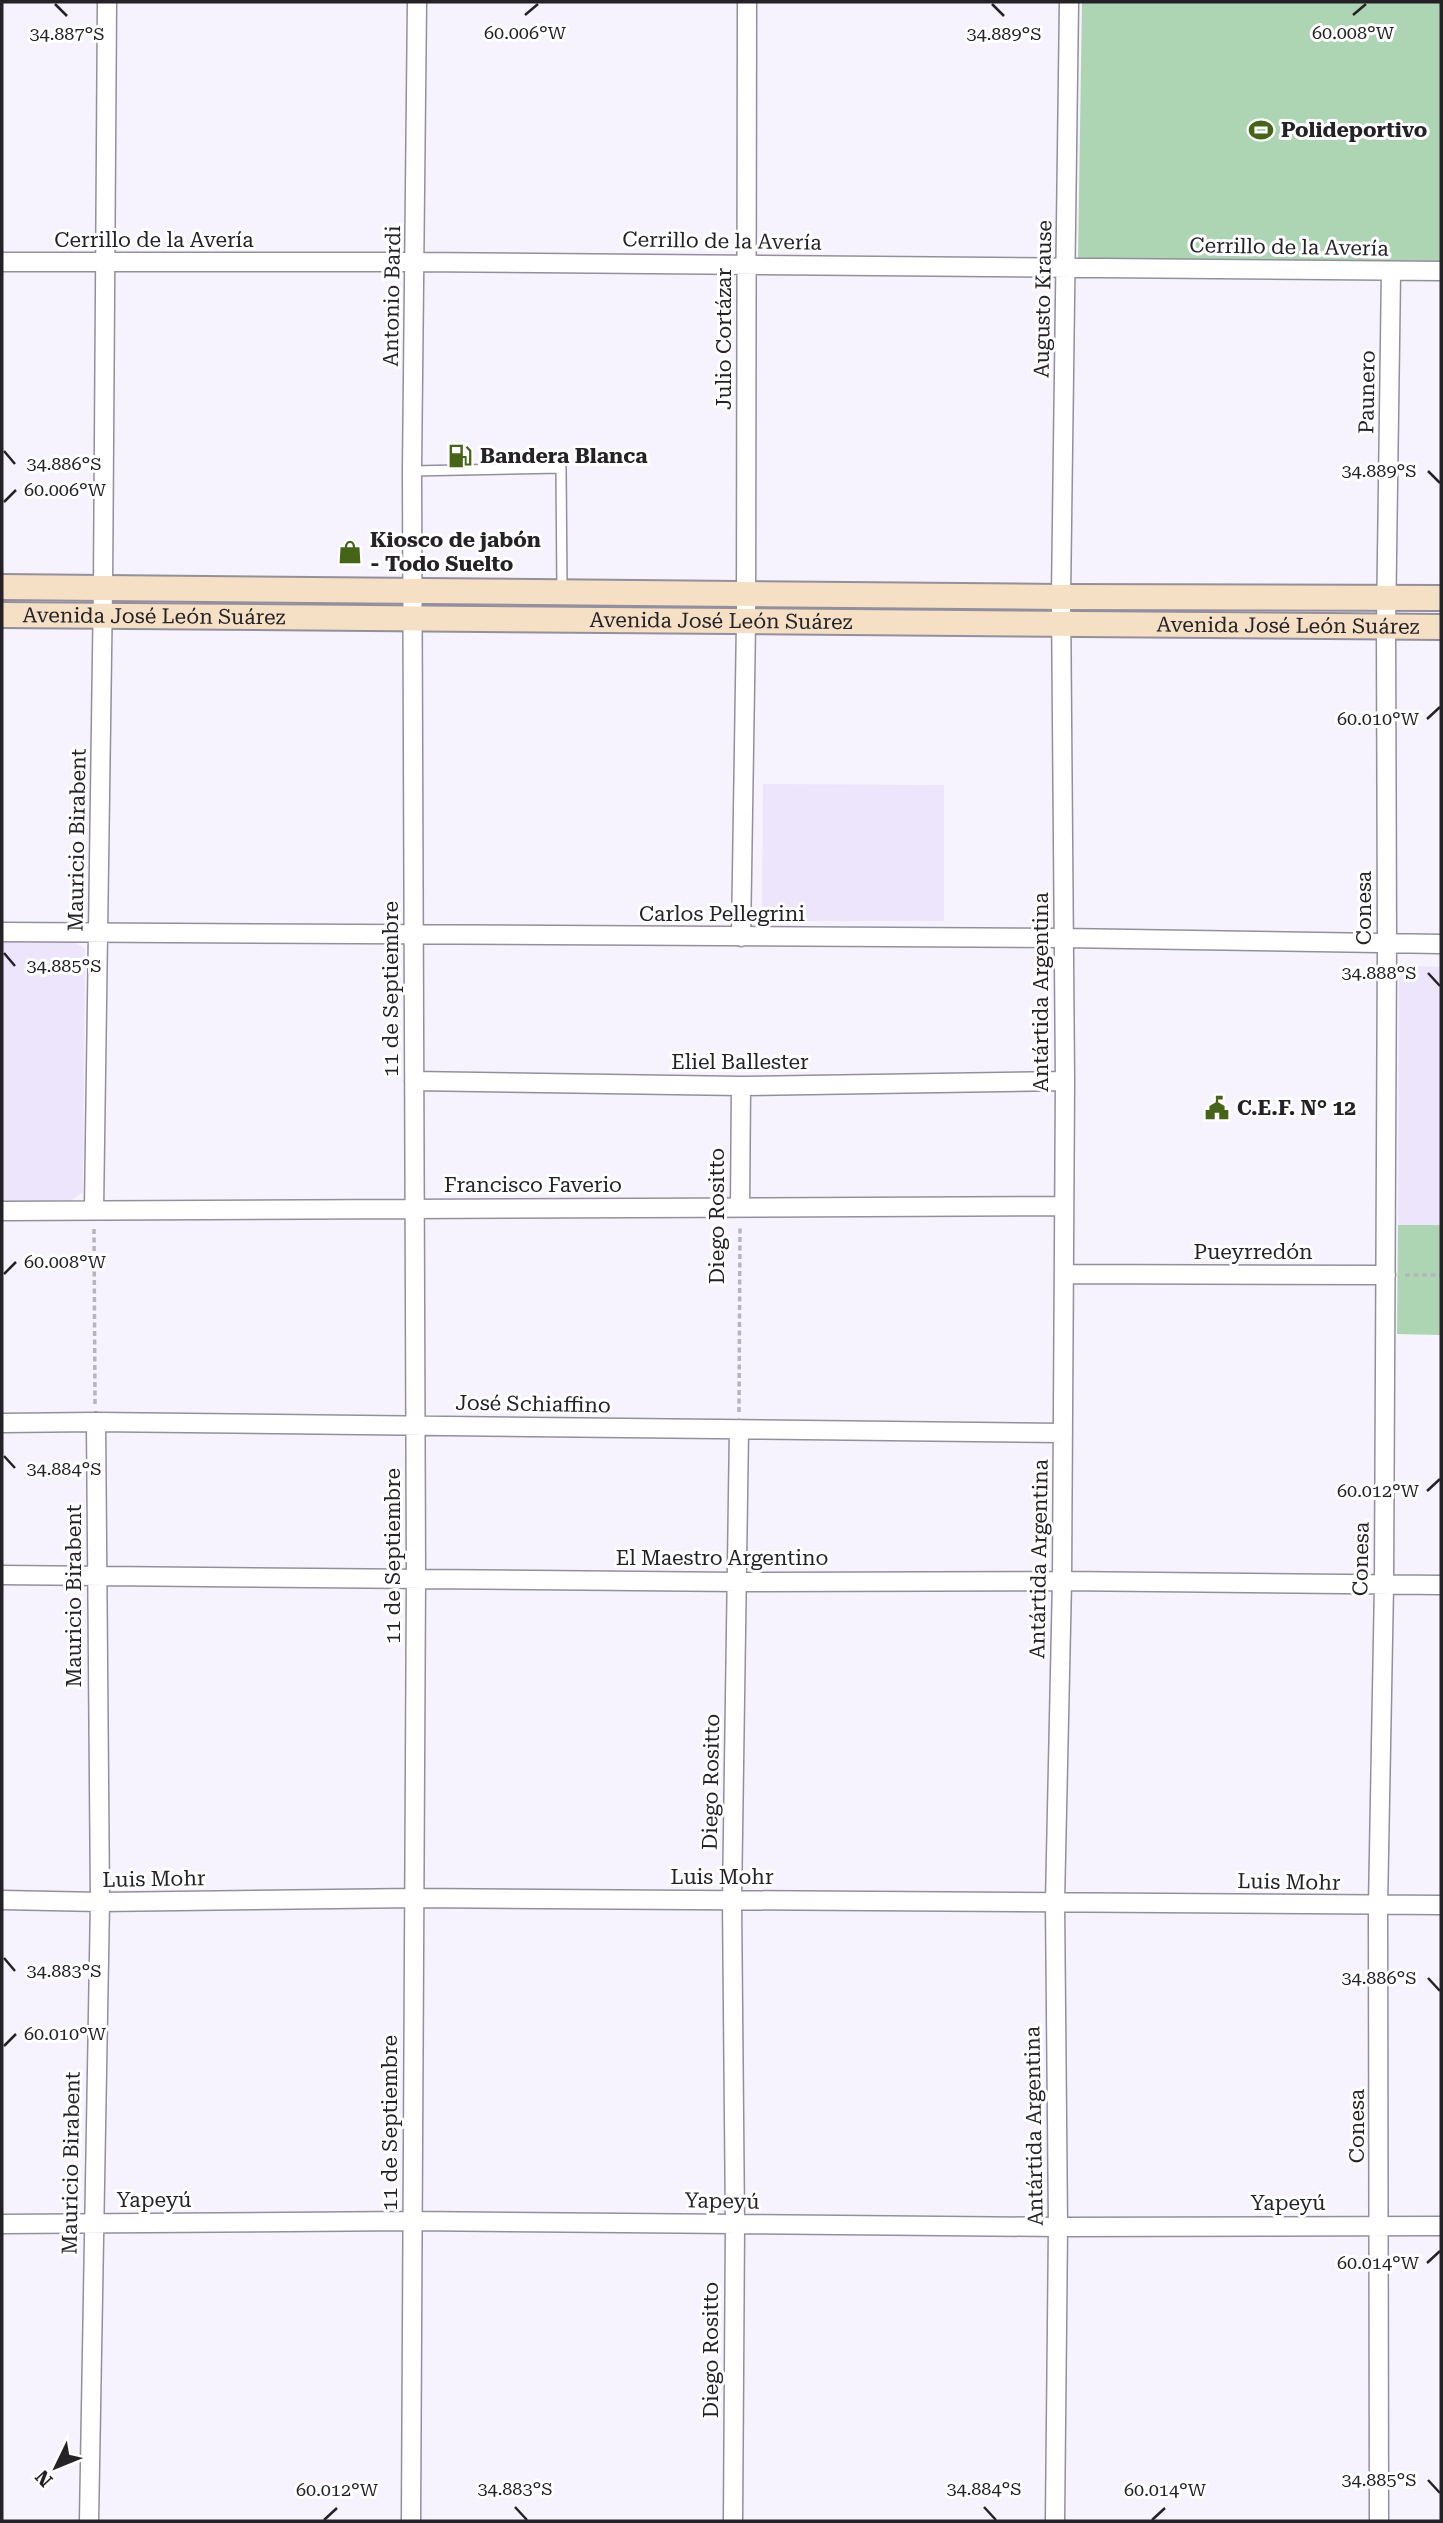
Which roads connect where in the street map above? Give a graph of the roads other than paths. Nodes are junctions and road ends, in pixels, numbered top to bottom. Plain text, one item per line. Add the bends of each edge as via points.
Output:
1 (107, 2) edge
2 (417, 2) edge
3 (747, 2) edge
4 (1069, 2) edge
5 (2, 262) edge
6 (415, 262) junction
7 (105, 264) junction
8 (747, 264) junction
9 (1067, 268) junction
10 (1391, 271) junction
11 (1441, 271) edge
12 (412, 471) junction
13 (2, 587) edge
14 (103, 587) junction
15 (413, 591) junction
16 (562, 592) junction
17 (746, 592) junction
18 (1061, 597) junction
19 (1388, 597) junction
20 (1441, 598) edge
21 (2, 615) edge
22 (102, 615) junction
23 (414, 618) junction
24 (746, 622) junction
25 (1061, 623) junction
26 (1386, 627) junction
27 (1441, 628) edge
28 (2, 932) edge
29 (99, 934) junction
30 (413, 934) junction
31 (741, 937) junction
32 (1064, 939) junction
33 (1387, 943) junction
34 (1441, 944) edge
35 (414, 1081) junction
36 (1065, 1081) junction
37 (741, 1086) junction
38 (1064, 1206) junction
39 (740, 1207) junction
40 (415, 1209) junction
41 (94, 1210) junction
42 (2, 1211) edge
43 (1064, 1274) junction
44 (1386, 1275) junction
45 (96, 1422) junction
46 (2, 1423) edge
47 (415, 1425) junction
48 (739, 1429) junction
49 (1063, 1433) junction
50 (2, 1575) edge
51 (96, 1575) junction
52 (416, 1577) junction
53 (1062, 1581) junction
54 (738, 1582) junction
55 (1384, 1585) junction
56 (1441, 1585) edge
57 (414, 1898) junction
58 (2, 1900) edge
59 (732, 1900) junction
60 (100, 1902) junction
61 (1055, 1902) junction
62 (1441, 1905) edge
63 (1378, 1906) junction
64 (412, 2221) junction
65 (93, 2223) junction
66 (2, 2224) edge
67 (735, 2224) junction
68 (1380, 2225) junction
69 (1441, 2226) edge
70 (1058, 2227) junction
71 (89, 2521) edge
72 (411, 2521) edge
73 (733, 2521) edge
74 (1055, 2521) edge
75 (1379, 2521) edge

1 - 7 street, Mauricio Birabent
2 - 6 street, Antonio Bardi
3 - 8 street, Julio Cortázar
4 - 9 street, Augusto Krause
5 - 7 street, Cerrillo de la Avería
6 - 7 street, Cerrillo de la Avería
6 - 8 street, Cerrillo de la Avería
6 - 12 street, Antonio Bardi
7 - 14 street, Mauricio Birabent
8 - 9 street, Cerrillo de la Avería
8 - 17 street, Julio Cortázar
9 - 10 street, Cerrillo de la Avería
9 - 18 street, Augusto Krause
10 - 11 street, Cerrillo de la Avería
10 - 19 street, Paunero
12 - 15 street, Antonio Bardi
12 - 16 lane via 561,468
13 - 14 main road, Avenida José León Suárez
14 - 15 main road, Avenida José León Suárez
14 - 22 street, Mauricio Birabent
15 - 16 main road, Avenida José León Suárez
15 - 23 street, 11 de Septiembre
16 - 17 main road, Avenida José León Suárez
17 - 18 main road, Avenida José León Suárez
17 - 24 street
18 - 19 main road, Avenida José León Suárez
18 - 25 street, Antártida Argentina
19 - 20 main road, Avenida José León Suárez
19 - 26 street, Conesa
21 - 22 main road, Avenida José León Suárez
22 - 23 main road, Avenida José León Suárez
22 - 29 street, Mauricio Birabent
23 - 24 main road, Avenida José León Suárez
23 - 30 street, 11 de Septiembre
24 - 25 main road, Avenida José León Suárez
24 - 31 street
25 - 26 main road, Avenida José León Suárez
25 - 32 street, Antártida Argentina
26 - 27 main road, Avenida José León Suárez
26 - 33 street, Conesa
28 - 29 street, Carlos Pellegrini
29 - 30 street, Carlos Pellegrini
29 - 41 street, Mauricio Birabent
30 - 31 street, Carlos Pellegrini
30 - 35 street, 11 de Septiembre
31 - 32 street, Carlos Pellegrini
32 - 33 street, Carlos Pellegrini
32 - 36 street, Antártida Argentina
33 - 34 street, Carlos Pellegrini
33 - 44 street, Conesa
35 - 37 street, Eliel Ballester
35 - 40 street, 11 de Septiembre
36 - 37 street, Eliel Ballester
36 - 38 street, Antártida Argentina
37 - 39 street, Diego Rositto
38 - 39 street, Francisco Faverio
38 - 43 street, Antártida Argentina
39 - 40 street, Francisco Faverio
40 - 41 street, Francisco Faverio
40 - 47 street, 11 de Septiembre
41 - 42 street, Francisco Faverio
43 - 44 street, Pueyrredón
43 - 49 street, Antártida Argentina
44 - 55 street, Conesa
45 - 46 street, José Schiaffino
45 - 47 street, José Schiaffino
45 - 51 street, Mauricio Birabent
47 - 48 street, José Schiaffino
47 - 52 street, 11 de Septiembre
48 - 49 street, José Schiaffino
48 - 54 street, Diego Rositto
49 - 53 street, Antártida Argentina
50 - 51 street, El Maestro Argentino
51 - 52 street, El Maestro Argentino
51 - 60 street, Mauricio Birabent
52 - 54 street, El Maestro Argentino
52 - 57 street, 11 de Septiembre
53 - 54 street, El Maestro Argentino
53 - 55 street, El Maestro Argentino
53 - 61 street, Antártida Argentina
54 - 59 street, Diego Rositto
55 - 56 street, El Maestro Argentino
55 - 63 street, Conesa
57 - 59 street, Luis Mohr
57 - 60 street, Luis Mohr
57 - 64 street, 11 de Septiembre
58 - 60 street, Luis Mohr
59 - 61 street, Luis Mohr
59 - 67 street, Diego Rositto
60 - 65 street, Mauricio Birabent
61 - 63 street, Luis Mohr
61 - 70 street, Antártida Argentina
62 - 63 street, Luis Mohr
63 - 68 street, Conesa
64 - 65 street, Yapeyú
64 - 67 street, Yapeyú
64 - 72 street, 11 de Septiembre
65 - 66 street, Yapeyú
65 - 71 street, Mauricio Birabent
67 - 70 street, Yapeyú
67 - 73 street, Diego Rositto
68 - 69 street, Yapeyú
68 - 70 street, Yapeyú
68 - 75 street, Conesa
70 - 74 street, Antártida Argentina

